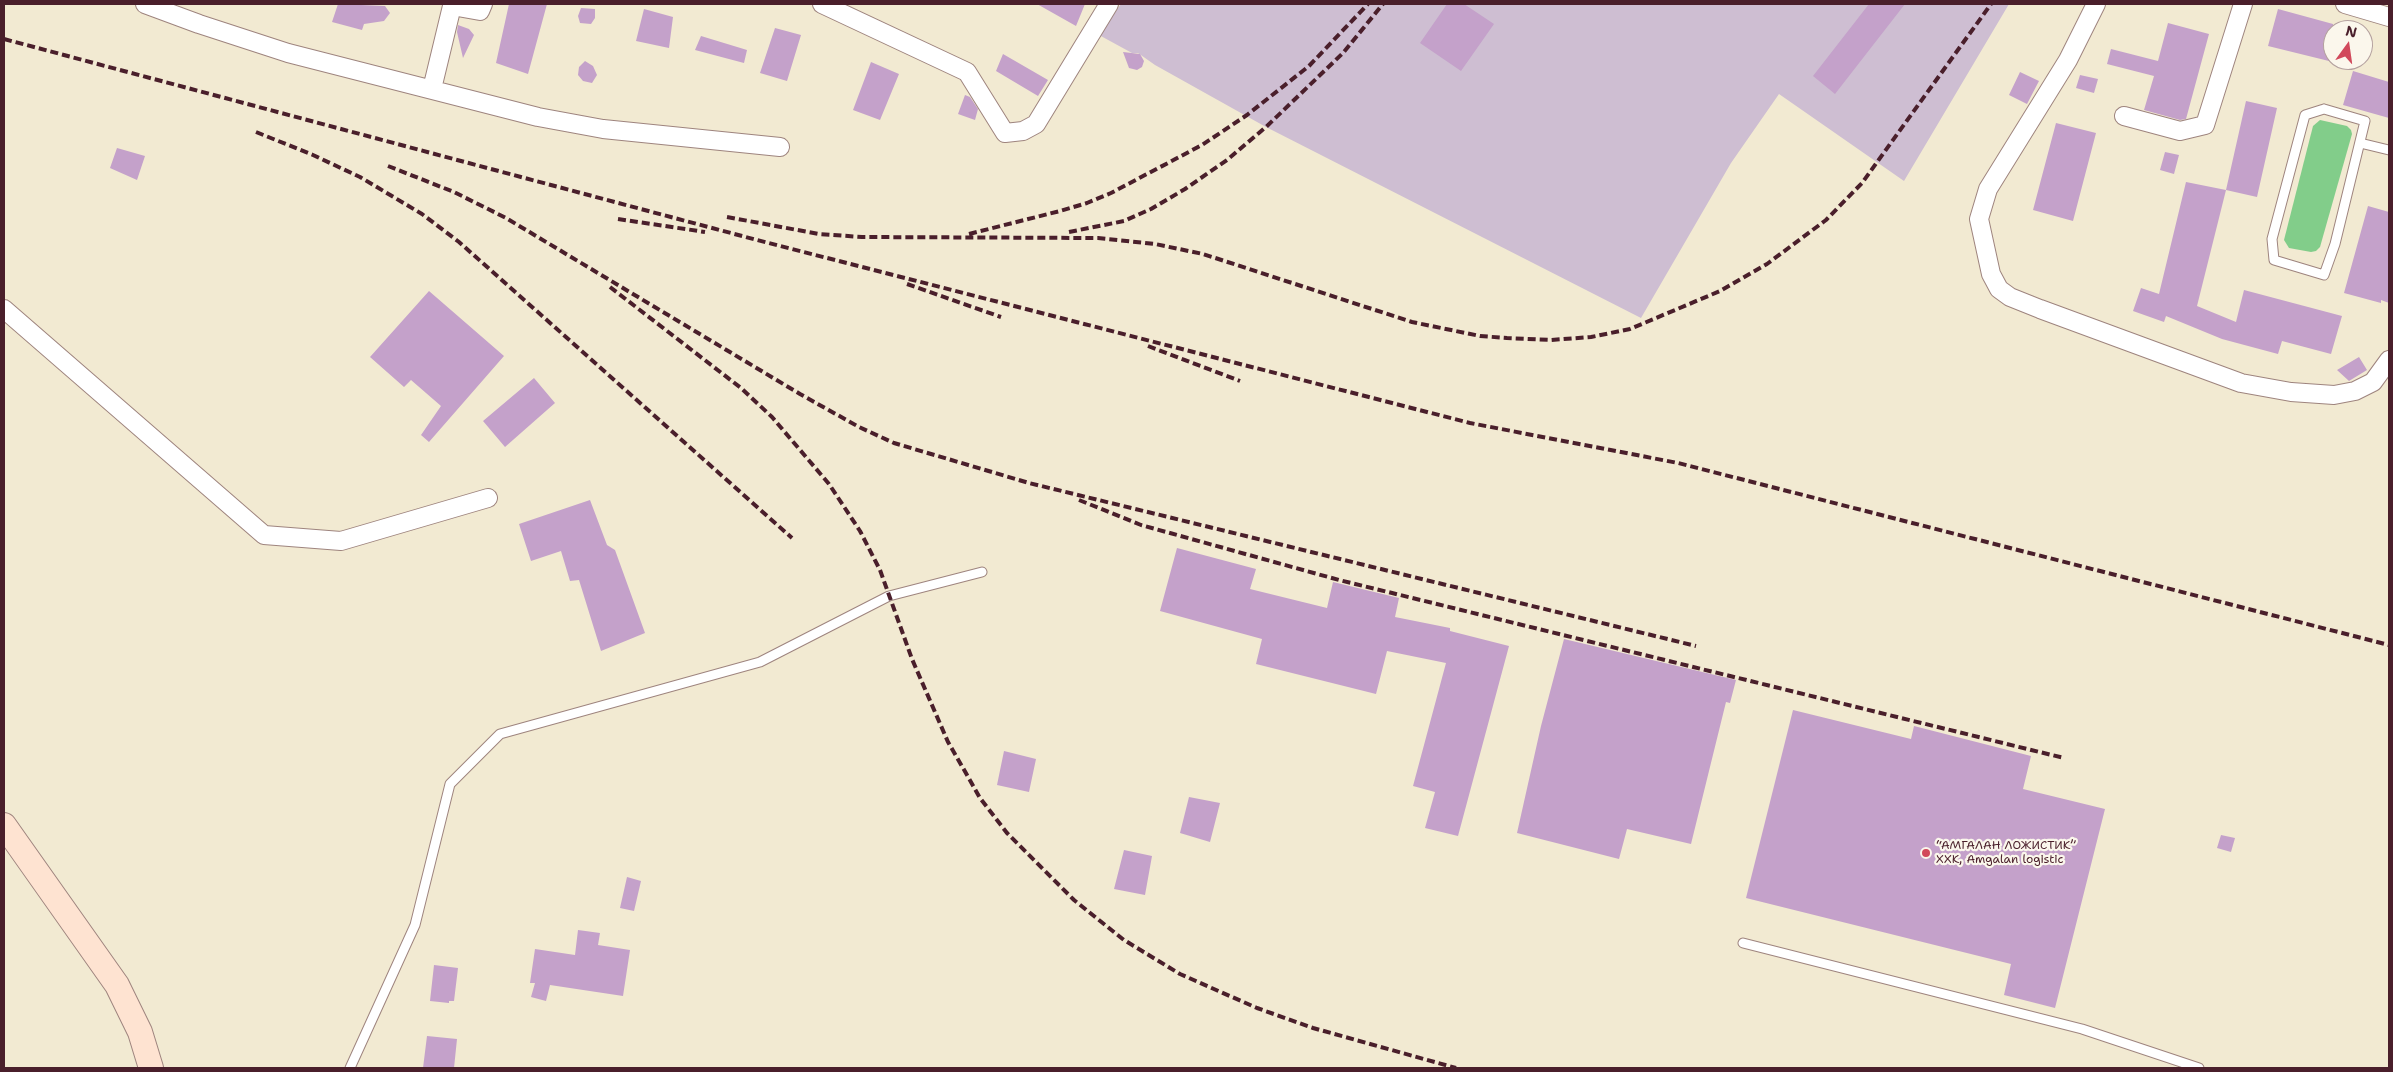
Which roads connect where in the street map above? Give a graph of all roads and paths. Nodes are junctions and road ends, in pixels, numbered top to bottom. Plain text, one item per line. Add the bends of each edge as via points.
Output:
1 (145, 4) edge
2 (484, 4) edge
3 (822, 4) edge
4 (1109, 4) edge
5 (2096, 4) edge
6 (2243, 4) edge
7 (2345, 4) edge
8 (2389, 17) edge
9 (432, 88) junction
10 (2124, 116) dead end
11 (2360, 143) junction
12 (780, 147) dead end
13 (2389, 150) edge
14 (4, 310) edge
15 (2389, 360) edge
16 (488, 498) dead end
17 (982, 572) dead end
18 (4, 824) edge
19 (1743, 943) dead end
20 (151, 1068) edge
21 (350, 1068) edge
22 (2199, 1068) edge

1 - 9 street via 288,53
2 - 9 street via 480,11 452,6
3 - 4 street via 968,72 1004,133 1023,131 1036,124
5 - 15 street via 2068,60 1988,189 1979,219 1991,274 1998,289 2040,309 2241,383 2291,392 2334,395 2355,391 2373,382
6 - 10 street via 2205,125 2180,131
7 - 8 street
9 - 12 street via 538,117 603,129
11 - 11 lane via 2365,121 2324,109 2305,115 2272,239 2274,260 2324,275
11 - 13 lane
14 - 16 street via 264,535 341,541
17 - 21 lane via 889,596 760,662 500,734 450,784 415,926
18 - 20 main road via 117,985 140,1032
19 - 22 lane via 2074,1026

